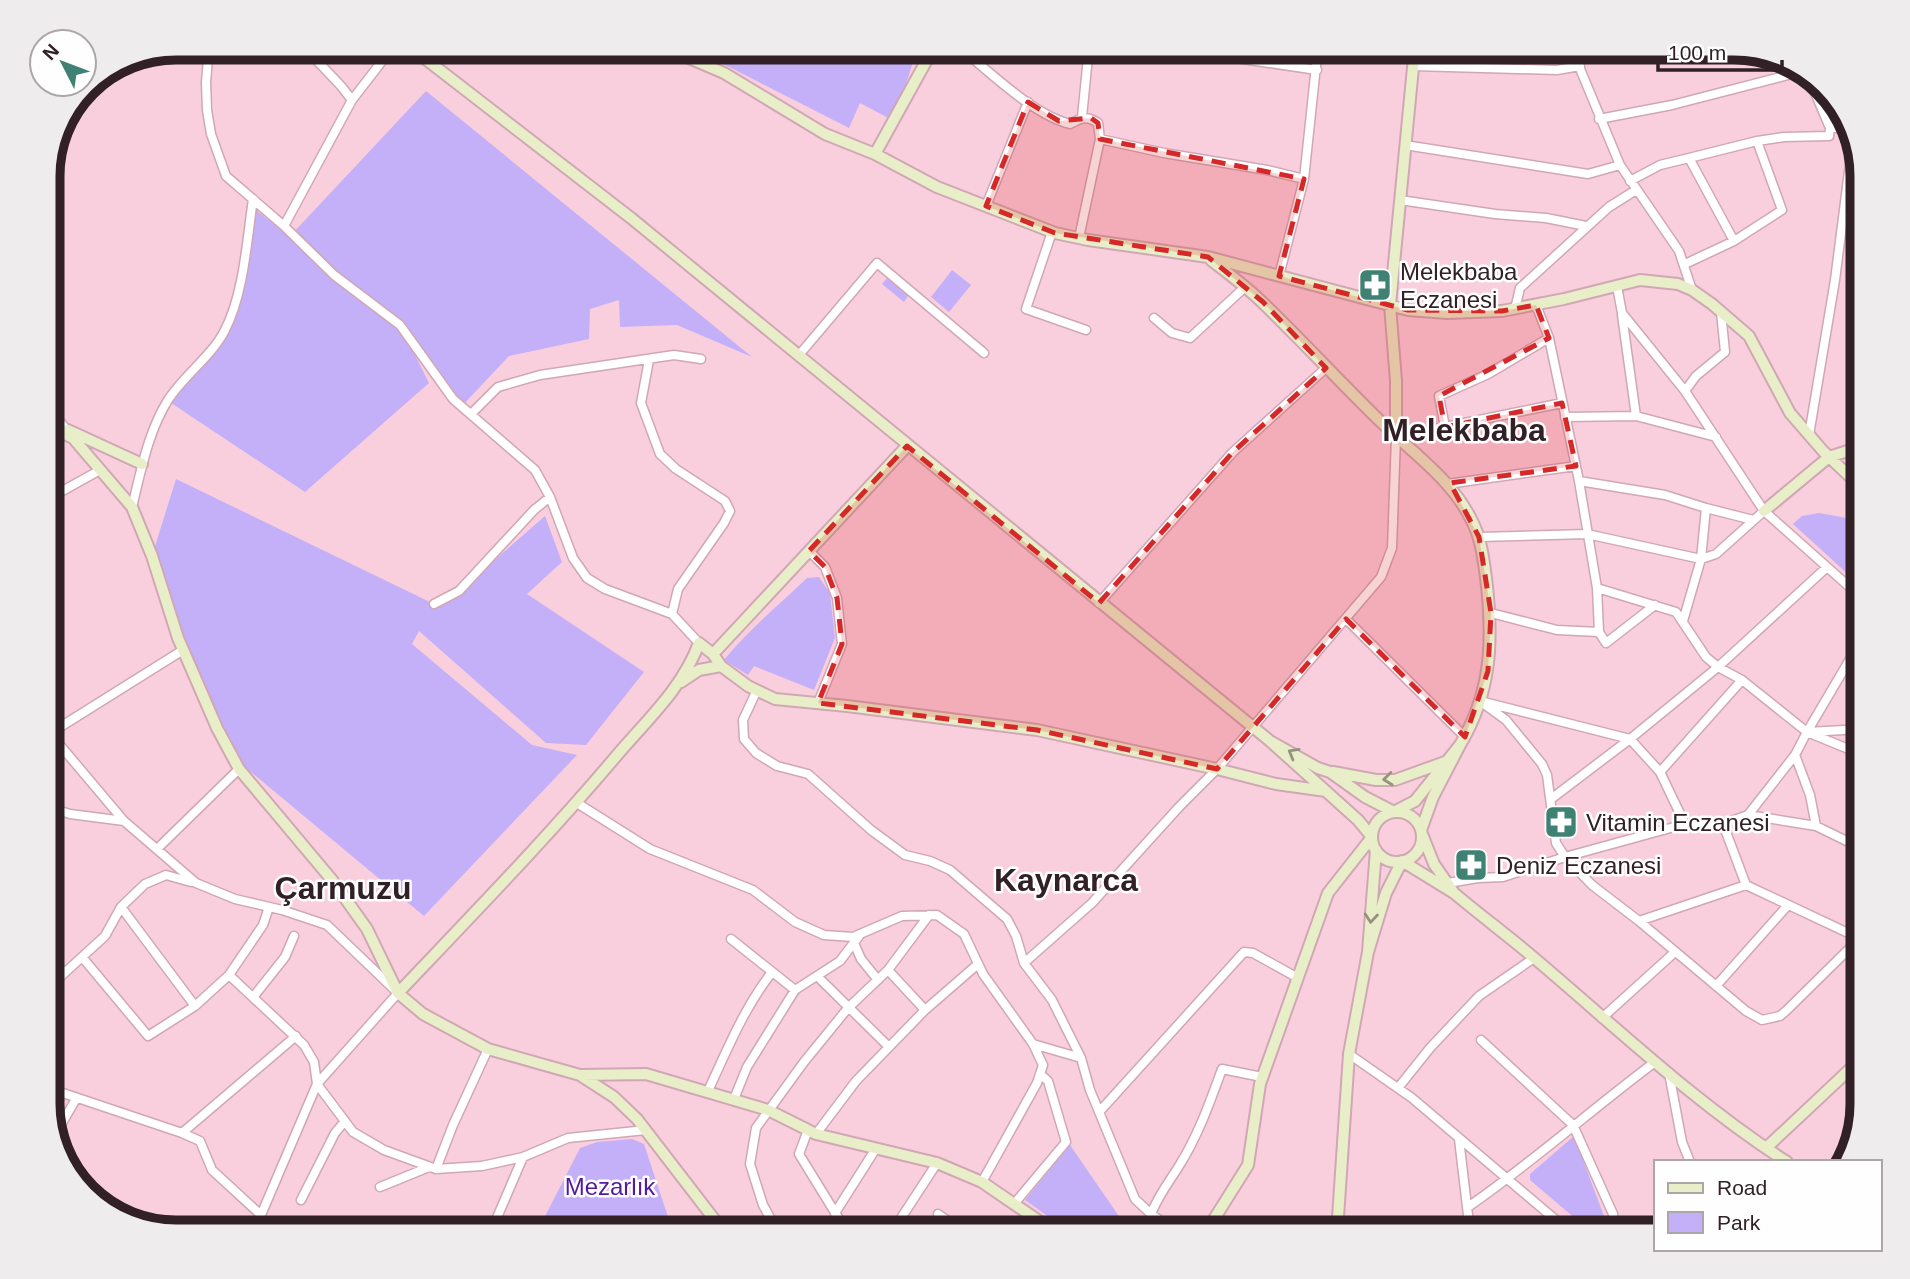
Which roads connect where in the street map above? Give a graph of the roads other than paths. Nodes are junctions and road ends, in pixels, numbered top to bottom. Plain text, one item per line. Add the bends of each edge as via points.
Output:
1 (208, 60) edge
2 (316, 60) edge
3 (381, 60) edge
4 (427, 60) edge
5 (694, 60) edge
6 (927, 60) edge
7 (975, 60) edge
8 (1088, 60) edge
9 (1249, 60) edge
10 (1317, 60) edge
11 (1414, 60) edge
12 (1577, 60) edge
13 (1413, 66) junction
14 (1580, 66) junction
15 (1317, 70) junction
16 (1791, 74) edge
17 (1815, 92) edge
18 (352, 100) junction
19 (1028, 102) junction
20 (1083, 117) junction
21 (1599, 118) junction
22 (1830, 128) junction
23 (1840, 128) edge
24 (1100, 139) junction
25 (1757, 141) junction
26 (1405, 145) junction
27 (875, 154) junction
28 (1689, 158) junction
29 (1850, 162) edge
30 (1619, 165) junction
31 (1304, 179) junction
32 (1630, 181) junction
33 (1636, 190) junction
34 (253, 199) junction
35 (1400, 200) junction
36 (986, 205) junction
37 (284, 226) junction
38 (1586, 226) junction
39 (1052, 232) junction
40 (1079, 238) junction
41 (1734, 242) junction
42 (1208, 257) junction
43 (1685, 264) junction
44 (1279, 275) junction
45 (1617, 286) junction
46 (1245, 287) junction
47 (1692, 290) junction
48 (1390, 305) junction
49 (1536, 305) junction
50 (1515, 309) junction
51 (1721, 312) junction
52 (1622, 313) junction
53 (1154, 317) dead end
54 (1086, 330) dead end
55 (1549, 338) junction
56 (984, 353) dead end
57 (800, 355) junction
58 (649, 359) junction
59 (701, 359) dead end
60 (1325, 368) junction
61 (1685, 391) junction
62 (1562, 403) junction
63 (472, 413) junction
64 (1636, 416) junction
65 (1565, 417) junction
66 (60, 422) edge
67 (1445, 427) junction
68 (60, 430) edge
69 (69, 433) junction
70 (1809, 435) junction
71 (1396, 437) junction
72 (1716, 437) junction
73 (907, 446) junction
74 (1850, 450) edge
75 (1829, 457) junction
76 (142, 464) junction
77 (1576, 466) junction
78 (100, 470) junction
79 (1850, 477) edge
80 (1579, 481) junction
81 (1447, 484) junction
82 (60, 492) edge
83 (550, 497) junction
84 (132, 507) junction
85 (1706, 508) junction
86 (1764, 511) junction
87 (1754, 520) junction
88 (1587, 534) junction
89 (1479, 537) junction
90 (809, 551) junction
91 (1701, 559) junction
92 (1826, 568) junction
93 (1597, 588) junction
94 (1850, 588) edge
95 (1099, 603) junction
96 (434, 604) dead end
97 (1655, 605) junction
98 (1491, 613) junction
99 (672, 614) junction
100 (1346, 619) junction
101 (1683, 621) junction
102 (1599, 632) junction
103 (699, 643) junction
104 (183, 650) junction
105 (713, 653) junction
106 (1850, 659) edge
107 (721, 666) junction
108 (1718, 667) junction
109 (1742, 680) junction
110 (678, 684) junction
111 (757, 690) junction
112 (1480, 701) junction
113 (818, 703) junction
114 (60, 726) edge
115 (1253, 727) junction
116 (1850, 730) edge
117 (1807, 732) junction
118 (1630, 739) junction
119 (1270, 741) junction
120 (1462, 741) junction
121 (60, 747) edge
122 (1850, 750) edge
123 (1795, 755) junction
124 (1445, 762) junction
125 (239, 769) junction
126 (1217, 769) junction
127 (1330, 772) junction
128 (1660, 772) junction
129 (1326, 791) junction
130 (1551, 799) junction
131 (577, 803) junction
132 (60, 811) edge
133 (1394, 812) junction
134 (1748, 815) junction
135 (124, 821) junction
136 (1685, 824) junction
137 (1723, 824) junction
138 (1816, 827) junction
139 (1421, 832) junction
140 (1372, 837) junction
141 (1850, 843) edge
142 (157, 849) junction
143 (1376, 850) junction
144 (1565, 857) junction
145 (1402, 861) junction
146 (197, 883) junction
147 (1746, 885) junction
148 (1451, 888) junction
149 (1788, 905) junction
150 (269, 906) junction
151 (121, 907) junction
152 (929, 915) junction
153 (1639, 921) junction
154 (861, 934) junction
155 (1850, 934) edge
156 (294, 936) dead end
157 (731, 939) dead end
158 (853, 943) junction
159 (1850, 950) edge
160 (1675, 951) junction
161 (1368, 952) junction
162 (82, 957) junction
163 (1534, 958) junction
164 (1024, 963) junction
165 (978, 964) junction
166 (60, 970) edge
167 (888, 970) junction
168 (65, 971) junction
169 (772, 972) junction
170 (229, 975) junction
171 (60, 976) edge
172 (817, 976) junction
173 (1298, 978) junction
174 (878, 980) junction
175 (1716, 986) junction
176 (795, 990) junction
177 (398, 993) junction
178 (254, 996) junction
179 (195, 1006) junction
180 (848, 1008) junction
181 (925, 1010) junction
182 (1602, 1018) junction
183 (296, 1036) junction
184 (1481, 1040) dead end
185 (1033, 1044) junction
186 (888, 1046) junction
187 (488, 1049) junction
188 (1349, 1054) junction
189 (1081, 1058) junction
190 (1655, 1062) junction
191 (1850, 1069) edge
192 (1669, 1073) junction
193 (1040, 1074) junction
194 (580, 1075) junction
195 (1262, 1077) junction
196 (317, 1084) junction
197 (1398, 1088) junction
198 (708, 1091) junction
199 (60, 1093) edge
200 (76, 1099) junction
201 (734, 1099) junction
202 (768, 1110) junction
203 (1100, 1111) junction
204 (345, 1121) junction
205 (62, 1124) edge
206 (1573, 1125) junction
207 (646, 1130) junction
208 (812, 1132) junction
209 (182, 1133) junction
210 (1459, 1139) junction
211 (1766, 1148) junction
212 (876, 1150) junction
213 (523, 1157) junction
214 (1689, 1160) edge
215 (1773, 1160) edge
216 (1784, 1160) edge
217 (937, 1163) junction
218 (433, 1168) junction
219 (1508, 1179) junction
220 (982, 1182) junction
221 (380, 1187) dead end
222 (301, 1200) dead end
223 (1014, 1203) junction
224 (1468, 1207) junction
225 (835, 1213) junction
226 (261, 1214) junction
227 (938, 1214) dead end
228 (1151, 1214) junction
229 (1613, 1214) dead end
230 (261, 1220) edge
231 (496, 1220) edge
232 (712, 1220) edge
233 (771, 1220) edge
234 (839, 1220) edge
235 (900, 1220) edge
236 (947, 1220) edge
237 (1038, 1220) edge
238 (1160, 1220) edge
239 (1214, 1220) edge
240 (1338, 1220) edge
241 (1469, 1220) edge
242 (1556, 1220) edge

1 - 34 street via 211,134 226,176
2 - 18 street
3 - 18 street
4 - 57 street
5 - 27 street via 724,73 825,134
6 - 27 street
7 - 19 street
8 - 20 street
9 - 15 street
10 - 15 street
11 - 13 street
12 - 14 street
13 - 14 street via 1557,70
13 - 26 street
14 - 21 street
15 - 31 street
16 - 21 street via 1672,105
17 - 22 street
18 - 37 street
19 - 20 street via 1070,124
19 - 36 street
20 - 24 street via 1098,123
21 - 30 street
22 - 23 street
22 - 25 street via 1829,136
24 - 31 street
24 - 40 street
25 - 28 street
25 - 41 street via 1782,210
26 - 30 street via 1588,174
26 - 35 street
27 - 36 street via 937,187
28 - 32 street via 1660,165
28 - 41 street
29 - 70 street
30 - 32 street
31 - 44 street
32 - 33 street
33 - 38 street
33 - 43 street
34 - 37 street
34 - 76 street via 232,314 224,333 168,401
35 - 38 street
35 - 48 street
36 - 39 street
37 - 63 street via 334,275 400,325 453,399
38 - 50 street via 1520,288
39 - 40 street
39 - 54 street via 1026,309
40 - 42 street
41 - 43 street
42 - 44 street
42 - 46 street
43 - 47 street
44 - 48 street
45 - 47 street via 1640,281 1678,284
45 - 49 street
45 - 52 street
46 - 53 street via 1190,338 1172,333
46 - 60 street
47 - 51 street
48 - 50 street via 1447,313
48 - 71 street
49 - 50 street
49 - 55 street
51 - 61 street via 1725,352
51 - 70 street via 1749,336 1790,413
52 - 61 street
52 - 64 street
55 - 62 street
55 - 67 street via 1439,396
56 - 57 street via 877,263
57 - 73 street
58 - 59 street via 674,355
58 - 63 street via 540,375 498,387
58 - 99 street via 641,403 660,454 725,501 730,511 678,589
60 - 71 street
60 - 95 street via 1233,452
61 - 72 street
62 - 65 street
62 - 67 street
63 - 83 street via 535,470
64 - 65 street
64 - 72 street
65 - 77 street
66 - 69 street
67 - 71 street
68 - 69 street
69 - 76 street
69 - 78 street
70 - 75 street
71 - 81 street
71 - 100 street via 1392,548 1381,577
72 - 86 street
73 - 90 street
73 - 95 street
74 - 75 street
75 - 79 street
75 - 86 street
76 - 84 street
77 - 80 street
77 - 81 street
78 - 82 street
78 - 84 street
80 - 85 street via 1665,495
80 - 88 street
81 - 89 street
83 - 96 street via 459,591
83 - 99 street via 573,558 587,578
84 - 104 street
85 - 87 street
85 - 91 street
86 - 87 street
86 - 92 street
87 - 91 street via 1716,554
88 - 89 street
88 - 91 street
88 - 93 street
89 - 98 street
90 - 105 street
90 - 113 street via 825,567 837,598 842,644
91 - 101 street
92 - 94 street
92 - 108 street
93 - 97 street
93 - 102 street
95 - 115 street
97 - 101 street via 1676,612
97 - 102 street via 1606,643
98 - 102 street via 1557,630
98 - 112 street via 1488,671
99 - 103 street
100 - 115 street
100 - 120 street
101 - 108 street
103 - 105 street
103 - 110 street
104 - 114 street
104 - 125 street
105 - 107 street
106 - 117 street
107 - 110 street via 699,670
107 - 111 street
108 - 109 street
108 - 118 street
109 - 117 street
109 - 128 street
110 - 131 street
111 - 113 street via 775,699
111 - 164 street via 743,720 744,739 756,753 777,766 808,774 905,855 950,870 1007,919
112 - 118 street
112 - 120 street
112 - 130 street via 1506,720 1539,759
113 - 126 street via 1037,730
115 - 119 street
115 - 126 street
116 - 117 street
117 - 122 street
117 - 123 street
118 - 128 street
118 - 130 street
127 -> 119 street
119 - 129 street
120 - 124 street
120 - 139 street
121 - 135 street
123 - 134 street
123 - 138 street via 1811,795
124 -> 127 street via 1395,780
124 - 133 street via 1415,801
125 - 142 street
125 - 177 street via 367,929
126 - 129 street
126 - 164 street via 1092,904
127 - 133 street
128 - 136 street
129 - 140 street
130 - 144 street via 1556,843
131 - 154 street via 650,849 753,890 814,931 834,936
131 - 177 street
132 - 135 street
133 - 139 street via 1413,818
133 - 140 street via 1381,819
134 - 137 street
134 - 138 street
135 - 142 street
136 - 137 street
136 - 144 street
137 - 147 street
138 - 141 street
139 - 145 street via 1419,849
139 - 148 street via 1434,864
140 - 143 street
140 - 173 street via 1328,893
142 - 146 street
143 - 145 street via 1387,860
143 -> 161 street
144 - 148 street
144 - 153 street via 1592,885
145 - 148 street
145 - 161 street via 1386,893
146 - 150 street via 235,899
146 - 151 street via 166,876 145,884
147 - 149 street
147 - 153 street
148 - 163 street
149 - 155 street
149 - 175 street
150 - 170 street via 263,925
150 - 177 street via 327,925
151 - 162 street via 105,936
151 - 179 street
152 - 154 street via 902,916
152 - 165 street via 937,915 964,934
152 - 167 street
153 - 160 street
154 - 158 street
156 - 178 street via 285,957
157 - 169 street
158 - 172 street via 841,961
158 - 174 street
159 - 175 street via 1787,1010 1771,1019 1762,1020 1746,1011
160 - 175 street
160 - 182 street
161 - 188 street
162 - 168 street
162 - 179 street via 148,1036
163 - 182 street
163 - 197 street via 1479,996
164 - 189 street via 1052,1000
165 - 181 street
165 - 185 street
166 - 168 street
167 - 174 street
167 - 181 street
168 - 171 street
169 - 176 street
169 - 198 street via 731,1039
170 - 178 street
170 - 179 street
172 - 176 street
172 - 180 street
173 - 195 street
173 - 203 street via 1244,952
174 - 180 street
176 - 201 street via 747,1066
177 - 187 street via 423,1014
177 - 196 street
178 - 183 street
180 - 186 street
180 - 202 street
181 - 186 street
182 - 190 street
183 - 196 street via 314,1062
183 - 209 street
184 - 206 street
185 - 189 street
185 - 193 street via 1043,1065
186 - 208 street
187 - 194 street
187 - 218 street
188 - 197 street
188 - 240 street
189 - 203 street
190 - 192 street
190 - 206 street
191 - 211 street
192 - 211 street
192 - 214 street
193 - 220 street
193 - 223 street via 1048,1081 1066,1142
194 - 198 street via 646,1074
194 - 207 street via 614,1097
195 - 228 street via 1222,1069 1207,1112
195 - 239 street via 1248,1165
196 - 204 street
196 - 226 street
197 - 210 street
198 - 201 street
199 - 200 street
200 - 205 street
200 - 209 street
201 - 202 street
202 - 208 street
202 - 233 street via 756,1128 750,1164
203 - 228 street via 1135,1199
204 - 218 street via 353,1132 384,1150
204 - 222 street via 334,1133
206 - 219 street
206 - 229 street
207 - 213 street via 568,1138
207 - 232 street
208 - 212 street
208 - 225 street via 799,1154
209 - 226 street via 200,1141 212,1170
210 - 219 street
210 - 224 street
211 - 215 street
211 - 216 street
212 - 217 street
212 - 225 street
213 - 218 street via 482,1166
213 - 231 street
217 - 220 street
217 - 235 street
218 - 221 street
219 - 224 street
219 - 242 street
220 - 223 street
223 - 237 street
224 - 241 street
225 - 234 street
226 - 230 street
227 - 236 street
228 - 238 street

